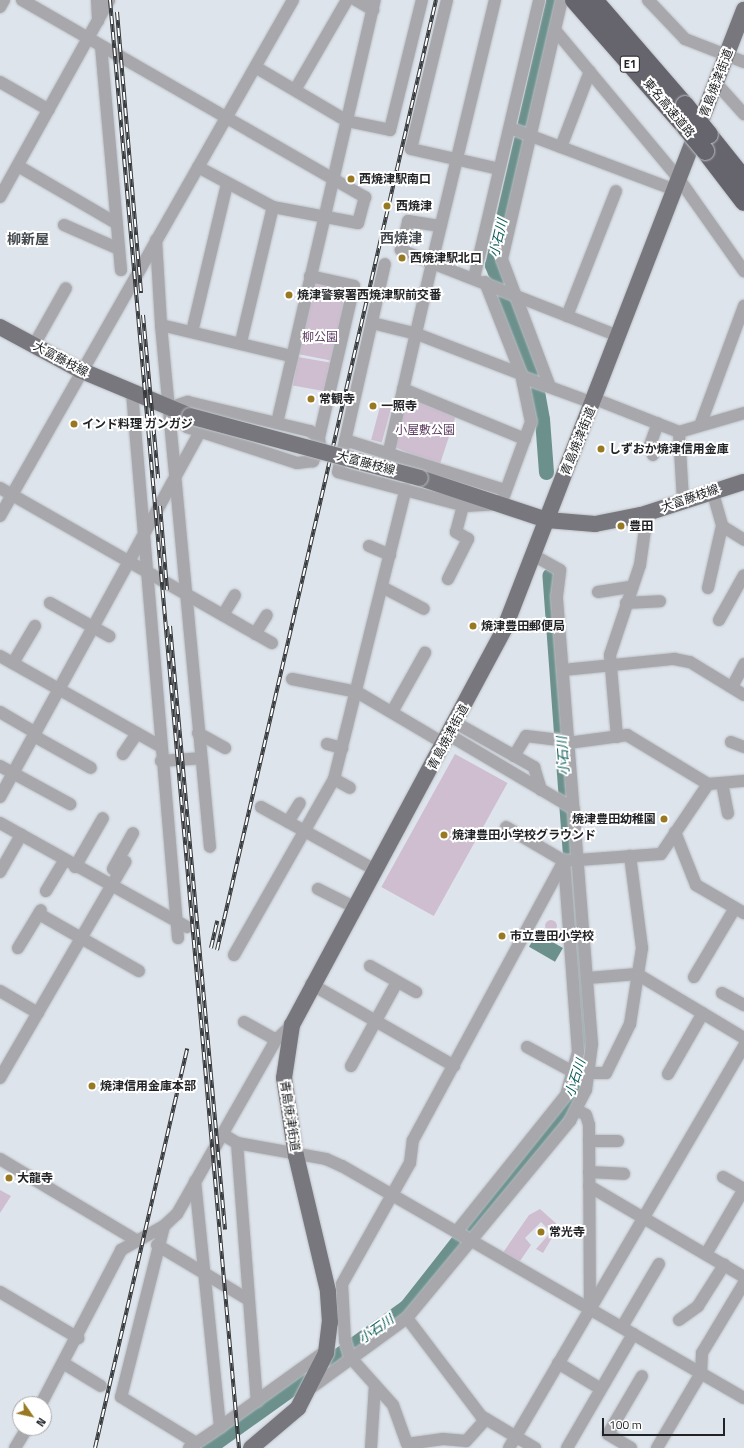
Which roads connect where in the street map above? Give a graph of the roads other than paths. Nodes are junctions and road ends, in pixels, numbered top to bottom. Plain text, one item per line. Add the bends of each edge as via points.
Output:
1 (4, 0) edge
2 (22, 0) edge
3 (97, 0) edge
4 (110, 0) edge
5 (293, 0) edge
6 (347, 0) edge
7 (356, 0) edge
8 (422, 0) edge
9 (447, 0) edge
10 (495, 0) edge
11 (539, 0) edge
12 (562, 0) edge
13 (574, 0) edge
14 (594, 0) edge
15 (648, 0) edge
16 (374, 5) edge
17 (0, 7) edge
18 (744, 10) edge
19 (98, 21) junction
20 (555, 30) junction
21 (89, 39) junction
22 (101, 46) junction
23 (727, 55) junction
24 (744, 62) edge
25 (257, 68) junction
26 (590, 71) junction
27 (0, 82) edge
28 (716, 83) junction
29 (295, 90) junction
30 (49, 110) junction
31 (744, 114) edge
32 (227, 118) junction
33 (347, 121) junction
34 (510, 128) junction
35 (529, 135) junction
36 (561, 147) junction
37 (457, 160) junction
38 (18, 166) junction
39 (198, 167) junction
40 (499, 169) junction
41 (334, 177) junction
42 (744, 179) edge
43 (227, 184) junction
44 (677, 184) junction
45 (616, 192) dead end
46 (1, 193) edge
47 (744, 202) edge
48 (273, 207) junction
49 (324, 218) junction
50 (116, 223) junction
51 (64, 225) dead end
52 (441, 226) junction
53 (156, 240) junction
54 (119, 249) junction
55 (432, 263) junction
56 (385, 264) dead end
57 (120, 270) dead end
58 (744, 271) edge
59 (310, 276) junction
60 (479, 280) junction
61 (66, 288) dead end
62 (515, 295) junction
63 (744, 306) edge
64 (567, 316) junction
65 (372, 323) junction
66 (161, 325) junction
67 (0, 327) edge
68 (192, 332) junction
69 (417, 334) junction
70 (618, 336) junction
71 (241, 342) junction
72 (34, 345) junction
73 (291, 356) junction
74 (80, 370) junction
75 (524, 377) junction
76 (548, 386) junction
77 (403, 389) junction
78 (132, 392) junction
79 (594, 401) junction
80 (169, 408) junction
81 (744, 413) edge
82 (277, 423) junction
83 (701, 423) junction
84 (658, 424) junction
85 (200, 432) junction
86 (679, 432) junction
87 (318, 438) junction
88 (524, 439) junction
89 (345, 440) junction
90 (389, 451) junction
91 (653, 455) dead end
92 (744, 482) edge
93 (175, 484) junction
94 (0, 488) edge
95 (406, 489) junction
96 (712, 490) junction
97 (12, 495) junction
98 (503, 497) junction
99 (683, 500) junction
100 (463, 506) junction
101 (641, 515) junction
102 (0, 516) edge
103 (547, 520) junction
104 (722, 526) junction
105 (744, 540) edge
106 (143, 542) junction
107 (370, 546) dead end
108 (390, 555) junction
109 (533, 555) junction
110 (131, 563) junction
111 (146, 573) junction
112 (744, 575) edge
113 (448, 579) dead end
114 (382, 587) junction
115 (630, 587) junction
116 (708, 588) dead end
117 (598, 592) dead end
118 (185, 593) junction
119 (234, 595) dead end
120 (660, 601) dead end
121 (626, 602) junction
122 (50, 603) dead end
123 (424, 609) dead end
124 (223, 615) junction
125 (267, 615) dead end
126 (719, 620) dead end
127 (35, 626) dead end
128 (94, 628) junction
129 (255, 634) junction
130 (109, 636) dead end
131 (272, 643) dead end
132 (425, 653) dead end
133 (0, 656) edge
134 (13, 663) junction
135 (744, 664) edge
136 (610, 665) junction
137 (563, 670) junction
138 (292, 679) dead end
139 (732, 687) junction
140 (60, 690) junction
141 (357, 692) junction
142 (744, 695) edge
143 (0, 712) edge
144 (392, 712) junction
145 (137, 733) junction
146 (198, 733) junction
147 (35, 734) junction
148 (450, 734) junction
149 (617, 737) junction
150 (568, 742) junction
151 (731, 742) dead end
152 (327, 744) dead end
153 (160, 746) junction
154 (744, 747) edge
155 (225, 748) dead end
156 (342, 748) junction
157 (124, 754) dead end
158 (514, 756) junction
159 (200, 758) junction
160 (161, 761) junction
161 (0, 766) edge
162 (91, 768) dead end
163 (14, 773) junction
164 (334, 779) junction
165 (744, 781) edge
166 (722, 783) junction
167 (708, 784) junction
168 (350, 788) dead end
169 (541, 790) junction
170 (0, 797) edge
171 (300, 803) dead end
172 (70, 804) dead end
173 (261, 807) dead end
174 (574, 809) junction
175 (728, 813) dead end
176 (103, 818) dead end
177 (288, 822) junction
178 (0, 823) edge
179 (506, 826) dead end
180 (305, 831) junction
181 (675, 832) junction
182 (133, 833) dead end
183 (21, 835) junction
184 (210, 847) dead end
185 (630, 856) junction
186 (578, 860) junction
187 (64, 861) junction
188 (564, 861) junction
189 (125, 862) dead end
190 (75, 867) junction
191 (375, 870) junction
192 (0, 872) edge
193 (108, 885) junction
194 (318, 889) dead end
195 (46, 891) dead end
196 (354, 907) junction
197 (740, 910) edge
198 (181, 924) junction
199 (80, 938) junction
200 (178, 938) dead end
201 (18, 948) dead end
202 (234, 955) dead end
203 (370, 966) dead end
204 (139, 971) dead end
205 (637, 974) junction
206 (694, 977) dead end
207 (588, 978) junction
208 (397, 982) junction
209 (311, 984) junction
210 (0, 991) edge
211 (416, 992) dead end
212 (722, 993) dead end
213 (744, 1005) edge
214 (38, 1013) junction
215 (703, 1013) junction
216 (377, 1020) junction
217 (244, 1022) dead end
218 (292, 1025) junction
219 (744, 1038) edge
220 (276, 1040) junction
221 (744, 1046) edge
222 (527, 1047) dead end
223 (351, 1066) dead end
224 (454, 1066) junction
225 (573, 1072) junction
226 (590, 1073) junction
227 (668, 1074) dead end
228 (0, 1078) edge
229 (577, 1110) junction
230 (222, 1134) junction
231 (589, 1141) junction
232 (618, 1141) dead end
233 (237, 1143) junction
234 (296, 1156) junction
235 (0, 1159) edge
236 (589, 1172) junction
237 (624, 1174) dead end
238 (723, 1176) dead end
239 (195, 1182) junction
240 (589, 1186) junction
241 (744, 1189) edge
242 (390, 1195) junction
243 (643, 1217) junction
244 (164, 1226) junction
245 (457, 1231) junction
246 (136, 1240) junction
247 (472, 1240) junction
248 (157, 1245) junction
249 (706, 1254) junction
250 (659, 1264) dead end
251 (724, 1265) junction
252 (206, 1275) junction
253 (744, 1277) edge
254 (744, 1283) edge
255 (0, 1292) edge
256 (249, 1300) junction
257 (590, 1308) junction
258 (407, 1318) junction
259 (678, 1320) dead end
260 (622, 1327) junction
261 (633, 1334) junction
262 (78, 1338) junction
263 (326, 1352) junction
264 (351, 1358) junction
265 (63, 1363) junction
266 (558, 1363) junction
267 (701, 1373) junction
268 (642, 1376) dead end
269 (375, 1385) junction
270 (100, 1386) dead end
271 (312, 1386) junction
272 (601, 1389) junction
273 (45, 1396) edge
274 (744, 1398) edge
275 (257, 1401) junction
276 (486, 1419) junction
277 (220, 1427) junction
278 (22, 1436) edge
279 (515, 1436) junction
280 (193, 1446) edge
281 (254, 1447) edge
282 (15, 1448) edge
283 (371, 1448) edge
284 (509, 1448) edge
285 (534, 1448) edge
286 (567, 1448) edge
287 (631, 1448) edge
288 (657, 1448) edge

1 - 17 street
2 - 21 street
3 - 19 street
4 - 19 street
5 - 25 street
6 - 29 street
7 - 16 street
8 - 33 street via 390,130
9 - 37 street via 412,149
10 - 37 street
11 - 34 street
12 - 20 street
13 - 47 highway, 東名高速道路 / E1, bridge via 686,128
14 - 42 highway, 東名高速道路 / E1, bridge via 685,105
15 - 23 street via 685,39
16 - 33 street
18 - 23 main road, 青島焼津街道
19 - 21 street
20 - 26 street
20 - 35 street
21 - 22 street
21 - 30 street
22 - 32 street
22 - 50 street
23 - 24 street
23 - 28 main road, 青島焼津街道
25 - 29 street
25 - 32 street
26 - 36 street
26 - 44 street
27 - 30 street
28 - 31 street
28 - 44 main road, 青島焼津街道
29 - 33 street
30 - 38 street
32 - 39 street
32 - 41 street
33 - 41 street
34 - 35 street
34 - 40 street
35 - 36 street
35 - 62 street via 502,259
36 - 44 street
37 - 40 street
37 - 52 street
38 - 46 street
38 - 50 street
39 - 43 street
39 - 53 street
40 - 60 street
41 - 49 street
41 - 49 street via 365,197 358,223
43 - 48 street
43 - 68 street
44 - 58 street
44 - 70 main road, 青島焼津街道
45 - 64 street
48 - 49 street
48 - 71 street
49 - 59 street
50 - 54 street
51 - 54 street
52 - 55 street
52 - 55 street via 408,221 401,250
53 - 66 street
53 - 74 street
54 - 57 street
55 - 60 street
55 - 69 street
56 - 65 street
59 - 73 street
59 - 87 street via 354,286
60 - 62 street
60 - 75 street
61 - 72 street
62 - 64 street
62 - 76 street
63 - 83 street
64 - 70 street
65 - 69 street
65 - 89 street
66 - 68 street
66 - 80 street
67 - 72 main road, 大富藤枝線
68 - 71 street
69 - 75 street
69 - 77 street
70 - 79 main road, 青島焼津街道
71 - 73 street
72 - 74 main road, 大富藤枝線
73 - 82 street
74 - 78 main road, 大富藤枝線
74 - 97 street
75 - 76 street
75 - 88 street via 531,422
76 - 79 street
77 - 88 street
77 - 90 street
78 - 80 main road, 大富藤枝線
78 - 106 street
79 - 84 street
79 - 103 main road, 青島焼津街道
80 - 82 street via 188,402
80 - 85 street via 181,424
80 - 93 street
80 - 98 main road, 大富藤枝線, bridge via 190,416 420,478
81 - 83 street
82 - 87 street via 310,431
83 - 86 street
84 - 86 street
84 - 91 street via 650,445
85 - 87 street via 304,464 317,457
85 - 93 street
86 - 99 street
88 - 98 street
89 - 90 street
89 - 95 street via 338,472
90 - 98 street
92 - 96 main road, 大富藤枝線
93 - 106 street
93 - 118 street
94 - 97 street
95 - 100 street
95 - 108 street
96 - 99 main road, 大富藤枝線
96 - 104 street
97 - 102 street
97 - 110 street
98 - 100 street
98 - 103 main road, 大富藤枝線
99 - 101 main road, 大富藤枝線
100 - 113 street via 456,532 468,538
101 - 103 main road, 大富藤枝線 via 595,524
101 - 115 street via 645,528 640,564
103 - 109 main road, 青島焼津街道
104 - 105 street
104 - 116 street
106 - 110 street
106 - 111 street
107 - 108 street
108 - 114 street
109 - 137 street via 560,570 557,596
109 - 148 main road, 青島焼津街道 via 505,627
110 - 111 street
110 - 128 street
111 - 118 street
111 - 153 street
112 - 126 street
114 - 123 street
114 - 141 street
115 - 117 street
115 - 121 street
118 - 124 street
118 - 146 street
119 - 124 street
120 - 121 street
121 - 136 street
122 - 128 street
124 - 129 street
125 - 129 street
127 - 134 street
128 - 130 street
128 - 140 street
129 - 131 street
132 - 144 street
133 - 134 street
134 - 140 street
135 - 139 street
136 - 137 street
136 - 139 street via 674,659 690,662
136 - 149 street
137 - 150 street
138 - 141 street
139 - 142 street
140 - 145 street
140 - 147 street
141 - 144 street
141 - 156 street
143 - 147 street
144 - 148 street
145 - 153 street
145 - 157 street
146 - 155 street
146 - 159 street
147 - 162 street
147 - 163 street
148 - 158 street
148 - 169 street
148 - 191 main road, 青島焼津街道
149 - 150 street
149 - 167 street via 627,736
150 - 158 street via 526,736
150 - 174 street
151 - 154 street
152 - 156 street
153 - 160 street
156 - 164 street
158 - 169 street via 534,768
159 - 160 street
159 - 184 street
160 - 198 street
161 - 163 street
163 - 170 street
163 - 172 street
164 - 168 street
164 - 180 street
165 - 166 street
166 - 167 street
166 - 175 street
167 - 181 street
169 - 174 street
171 - 177 street
173 - 177 street
174 - 186 street
176 - 190 street
177 - 180 street
178 - 183 street
179 - 188 street
180 - 191 street
180 - 202 street
181 - 185 street via 661,854
181 - 197 street via 696,884
182 - 193 street
183 - 187 street
183 - 192 street
185 - 186 street
185 - 205 street via 642,948
186 - 188 street
186 - 207 street
187 - 190 street
187 - 195 street
188 - 224 street
188 - 225 street via 578,1035
189 - 193 street
190 - 193 street
191 - 196 main road, 青島焼津街道
193 - 198 street
193 - 199 street
194 - 196 street
196 - 209 main road, 青島焼津街道
197 - 206 street
198 - 200 street
199 - 201 street via 40,912
199 - 204 street
199 - 214 street
203 - 208 street
205 - 207 street
205 - 215 street
205 - 226 street via 630,1024 606,1073
207 - 226 street
208 - 211 street
208 - 216 street
209 - 216 street
209 - 218 main road, 青島焼津街道
210 - 214 street
212 - 213 street
214 - 228 street
215 - 219 street
215 - 227 street
216 - 223 street
216 - 224 street
217 - 220 street
218 - 220 street
218 - 234 main road, 青島焼津街道 via 284,1078
220 - 230 street
221 - 243 street
222 - 225 street
224 - 242 street via 413,1140 410,1163
225 - 245 street via 566,1095 549,1119
226 - 229 street
229 - 231 street via 588,1119
229 - 247 street
230 - 233 street
230 - 239 street
231 - 232 street
231 - 236 street
233 - 234 street
233 - 256 street
234 - 242 street via 337,1164
234 - 263 main road, 青島焼津街道 via 328,1290
235 - 246 street
236 - 237 street
236 - 240 street
238 - 241 street
239 - 244 street via 178,1214
239 - 252 street
240 - 243 street
240 - 257 street
241 - 249 street
242 - 245 street
242 - 264 street via 342,1284 345,1341
243 - 249 street
243 - 257 street
244 - 246 street
244 - 248 street
245 - 247 street
246 - 262 street via 121,1250
247 - 257 street
247 - 258 street
248 - 252 street
248 - 280 street via 122,1397
249 - 251 street
250 - 260 street
251 - 253 street
251 - 259 street via 698,1306
252 - 256 street
252 - 277 street
254 - 267 street via 702,1353
255 - 262 street
256 - 275 street
257 - 260 street
257 - 266 street
258 - 264 street
258 - 276 street via 450,1379
260 - 261 street
261 - 267 street
261 - 272 street
262 - 265 street
263 - 271 main road, 青島焼津街道
263 - 275 street
264 - 269 street
264 - 271 street
265 - 270 street
265 - 273 street
266 - 272 street
266 - 279 street
267 - 274 street
267 - 288 street
268 - 287 street via 608,1434
269 - 276 street via 400,1416 407,1444 411,1446 443,1439 466,1441
269 - 283 street
271 - 281 main road, 青島焼津街道 via 298,1408
272 - 286 street
275 - 277 street
276 - 279 street
277 - 280 street
278 - 282 street
279 - 284 street
279 - 285 street

